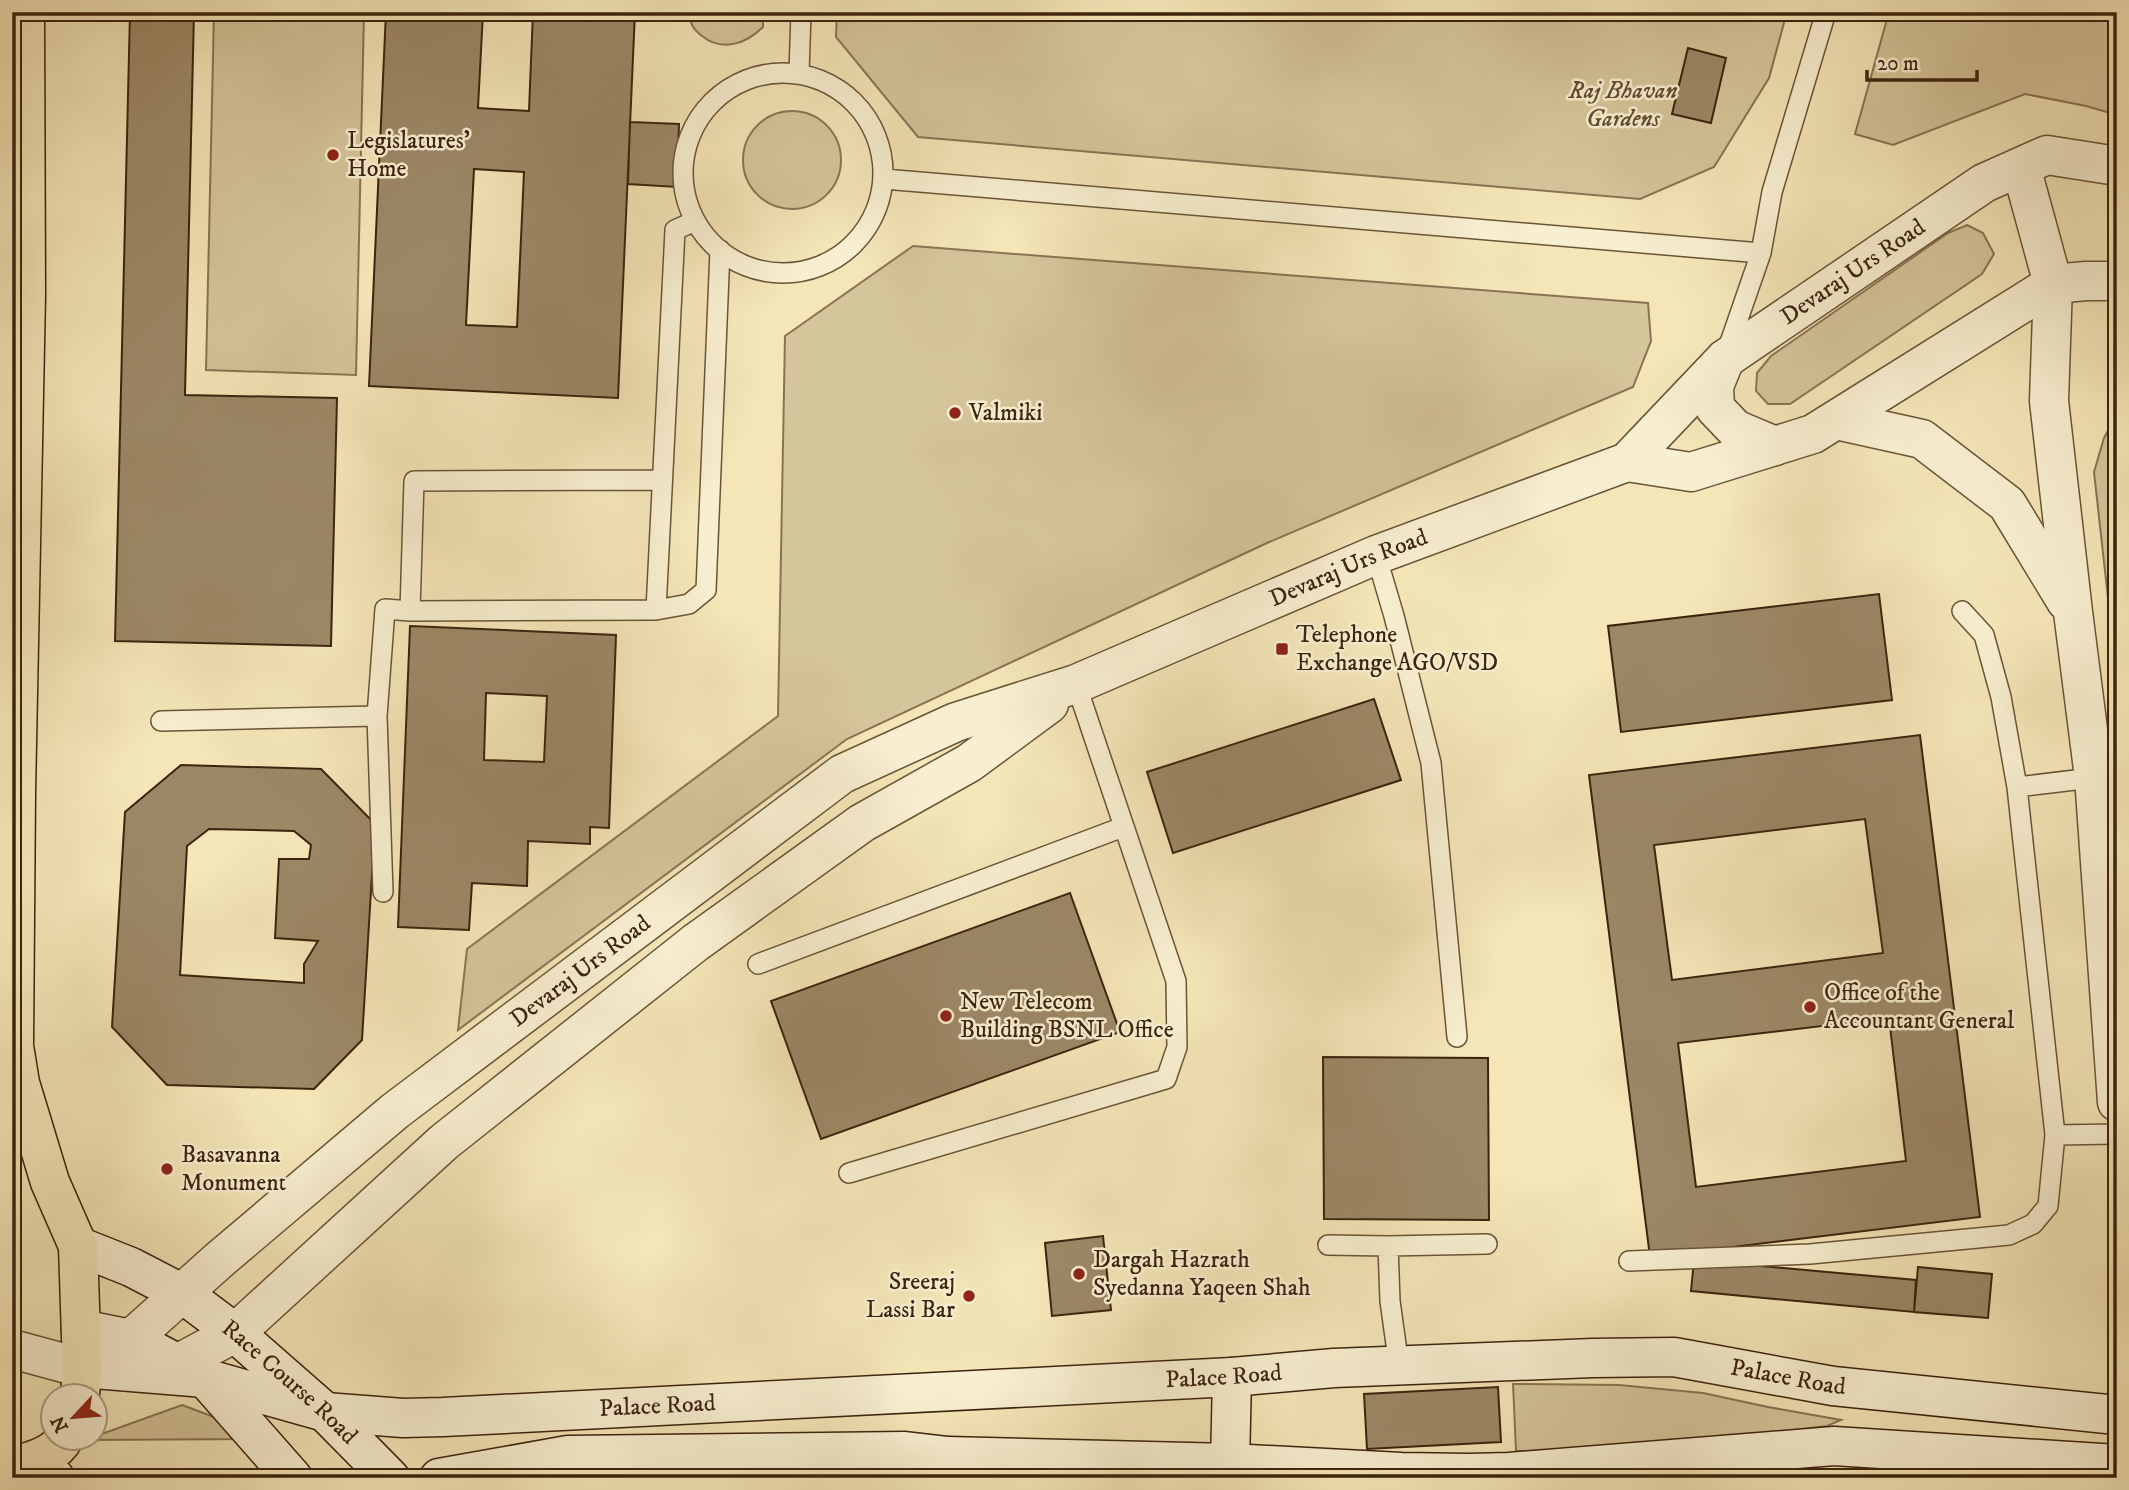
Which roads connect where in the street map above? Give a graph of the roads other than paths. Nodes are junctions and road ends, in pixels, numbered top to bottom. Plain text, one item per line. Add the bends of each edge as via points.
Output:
1 (26, 12) edge
2 (801, 12) edge
3 (1826, 12) edge
4 (799, 73) junction
5 (2117, 166) edge
6 (2021, 167) junction
7 (884, 179) junction
8 (695, 221) junction
9 (720, 250) junction
10 (1761, 253) junction
11 (2117, 281) edge
12 (2053, 284) junction
13 (1725, 359) junction
14 (1836, 420) junction
15 (1775, 446) junction
16 (1627, 463) junction
17 (662, 480) junction
18 (1376, 555) junction
19 (656, 610) junction
20 (410, 611) junction
21 (1962, 611) dead end
22 (2073, 612) junction
23 (1076, 684) junction
24 (377, 716) junction
25 (161, 721) dead end
26 (2106, 776) edge
27 (2017, 787) junction
28 (1123, 827) junction
29 (383, 892) dead end
30 (758, 964) dead end
31 (1457, 1037) dead end
32 (13, 1046) edge
33 (2117, 1102) edge
34 (2117, 1134) edge
35 (2055, 1135) junction
36 (849, 1173) dead end
37 (1487, 1244) dead end
38 (1328, 1245) dead end
39 (78, 1246) junction
40 (1388, 1246) junction
41 (1629, 1261) dead end
42 (183, 1294) junction
43 (81, 1329) junction
44 (235, 1333) junction
45 (131, 1339) junction
46 (12, 1349) edge
47 (1399, 1366) junction
48 (192, 1371) junction
49 (1232, 1377) junction
50 (81, 1382) edge
51 (326, 1412) junction
52 (2117, 1415) edge
53 (50, 1452) edge
54 (948, 1456) junction
55 (1230, 1463) junction
56 (2117, 1464) edge
57 (12, 1467) edge
58 (2039, 1468) edge
59 (12, 1473) edge
60 (1401, 1475) edge
61 (55, 1478) edge
62 (293, 1478) edge
63 (390, 1478) edge
64 (439, 1478) edge
65 (907, 1478) edge

1 - 32 main road via 26,295
2 - 4 lane
3 - 10 lane via 1772,192
4 - 7 lane via 827,82 852,99 870,122 881,149
4 - 8 lane via 767,73 736,83 711,102 693,128 683,158 684,191
5 - 6 street, Devaraj Urs Road via 2047,155
6 - 12 street
6 - 13 street, Devaraj Urs Road via 1984,183
7 - 9 lane via 878,208 864,234 842,255 816,268 787,274 757,270
7 - 10 lane
8 - 9 lane
8 - 17 lane via 675,230
9 - 19 lane via 705,590 689,604
10 - 13 lane
11 - 12 street, Devaraj Urs Road
12 - 14 street, Devaraj Urs Road
12 - 22 street via 2049,401
13 - 15 street via 1714,386 1714,408 1735,429
13 - 16 street, Devaraj Urs Road
14 - 15 street, Devaraj Urs Road
14 - 22 street via 1922,439 2007,504
15 - 16 street, Devaraj Urs Road via 1690,472
16 - 18 street, Devaraj Urs Road
17 - 19 lane
17 - 20 lane via 414,481
18 - 23 street, Devaraj Urs Road
18 - 31 lane via 1431,763
19 - 20 lane
20 - 24 lane via 385,609
21 - 27 lane via 1984,635
22 - 26 street
23 - 28 lane
23 - 42 street, Devaraj Urs Road via 956,722 842,774 395,1111
23 - 44 street, Devaraj Urs Road via 969,763 862,823 695,943 443,1142
24 - 25 lane
24 - 29 lane
26 - 27 lane
26 - 33 street
27 - 35 lane
28 - 30 lane
28 - 36 lane via 1176,981 1177,1048 1166,1079
32 - 39 main road via 50,1182
34 - 35 lane
35 - 41 lane via 2049,1206 2034,1224 2009,1235 1810,1254
37 - 40 lane
38 - 40 lane
39 - 42 street, Race Course Road
39 - 43 main road
40 - 47 lane
42 - 44 street, Race Course Road
42 - 45 street, Devaraj Urs Road
43 - 45 street
43 - 50 main road
44 - 48 street, Devaraj Urs Road
44 - 51 street, Race Course Road
45 - 48 street
46 - 50 street
47 - 49 street, Palace Road
47 - 52 street, Palace Road via 1674,1357 1833,1386
48 - 50 street
48 - 51 street, Palace Road
48 - 62 street
49 - 51 street, Palace Road via 443,1417
49 - 55 street
51 - 63 street, Race Course Road
53 - 57 main road
54 - 55 street, Palace Road
54 - 64 street, Palace Road via 905,1451 568,1455
54 - 65 street, Palace Road
55 - 60 street, Palace Road
56 - 58 street, Palace Road
58 - 60 street, Palace Road via 1834,1446 1509,1472
59 - 61 street

